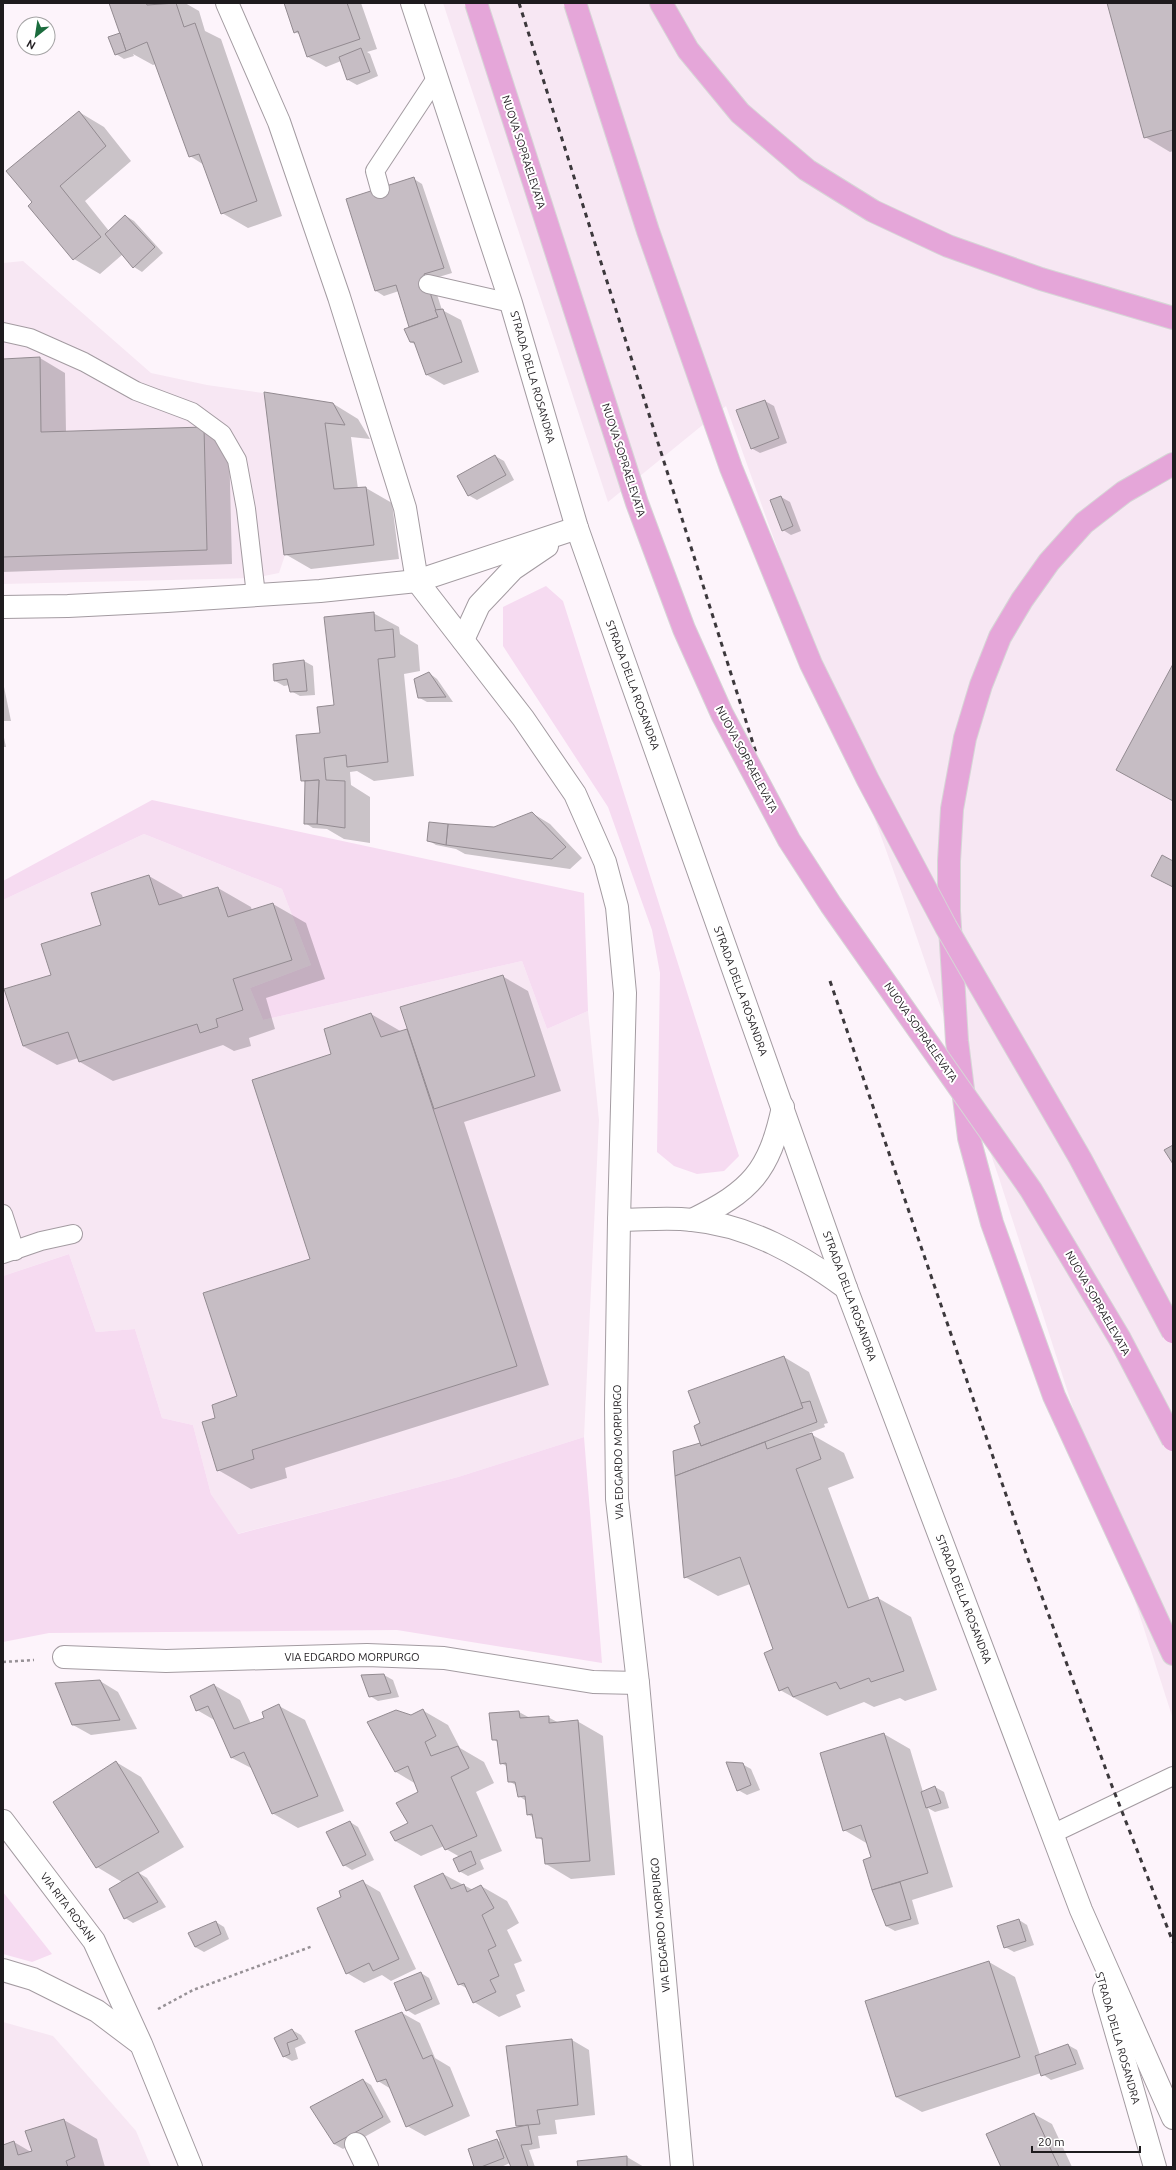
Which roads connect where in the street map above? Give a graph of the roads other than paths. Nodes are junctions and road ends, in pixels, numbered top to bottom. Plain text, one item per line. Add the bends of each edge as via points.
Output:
1 (227, 3) edge
2 (412, 3) edge
3 (476, 3) edge
4 (575, 3) edge
5 (661, 3) edge
6 (434, 69) junction
7 (380, 189) dead end
8 (428, 284) dead end
9 (512, 303) junction
10 (1173, 318) edge
11 (3, 332) edge
12 (1173, 464) edge
13 (577, 528) junction
14 (417, 581) junction
15 (256, 595) junction
16 (3, 607) edge
17 (463, 640) junction
18 (783, 1107) junction
19 (3, 1214) edge
20 (619, 1220) junction
21 (692, 1220) junction
22 (73, 1234) dead end
23 (9, 1253) edge
24 (846, 1288) junction
25 (1173, 1332) edge
26 (1173, 1440) edge
27 (1173, 1654) edge
28 (64, 1657) dead end
29 (638, 1683) junction
30 (1173, 1776) edge
31 (3, 1821) edge
32 (1052, 1834) junction
33 (1081, 1910) junction
34 (3, 1970) edge
35 (141, 2044) junction
36 (1173, 2118) edge
37 (356, 2144) dead end
38 (190, 2167) edge
39 (367, 2167) edge
40 (682, 2167) edge
41 (1155, 2167) edge

1 - 14 street via 279,122 339,297 405,508
2 - 6 street, STRADA DELLA ROSANDRA
3 - 26 highway, NUOVA SOPRAELEVATA, bridge via 637,502 684,629 722,714 789,840 831,905 1031,1190 1120,1338
4 - 25 highway, bridge via 648,231 731,468 811,664 868,780 946,927 1080,1158
5 - 10 highway via 688,50 740,113 808,170 866,207 948,246 1041,279
6 - 7 lane via 375,171
6 - 9 street, STRADA DELLA ROSANDRA
8 - 9 lane
9 - 13 street, STRADA DELLA ROSANDRA
11 - 15 lane via 30,338 84,362 136,391 192,412 222,434 237,460 246,509
12 - 27 highway, bridge via 1124,492 1084,523 1045,568 1000,636 981,685 965,738 952,809 949,860 949,911 957,1041 969,1138 992,1223 1054,1396
13 - 14 street
13 - 17 street via 512,569 479,605
13 - 18 street, STRADA DELLA ROSANDRA
14 - 15 street
14 - 17 street, VIA EDGARDO MORPURGO
15 - 16 street via 68,606
17 - 20 street, VIA EDGARDO MORPURGO via 523,718 575,794 605,862 618,907 625,993
18 - 21 street via 770,1152 757,1176 736,1194
18 - 24 street, STRADA DELLA ROSANDRA
19 - 23 lane
20 - 21 street
20 - 29 street, VIA EDGARDO MORPURGO via 617,1499
21 - 24 street via 729,1228 789,1250
22 - 23 lane via 41,1241
24 - 32 street, STRADA DELLA ROSANDRA
28 - 29 street, VIA EDGARDO MORPURGO via 166,1661 367,1655 444,1658 593,1682
29 - 40 street, VIA EDGARDO MORPURGO
30 - 32 lane
31 - 35 street, VIA RITA ROSANI via 94,1941
32 - 33 street, STRADA DELLA ROSANDRA
33 - 36 street, STRADA DELLA ROSANDRA
33 - 41 street, STRADA DELLA ROSANDRA
34 - 35 street via 33,1979 97,2011
35 - 38 street, VIA RITA ROSANI
37 - 39 street

